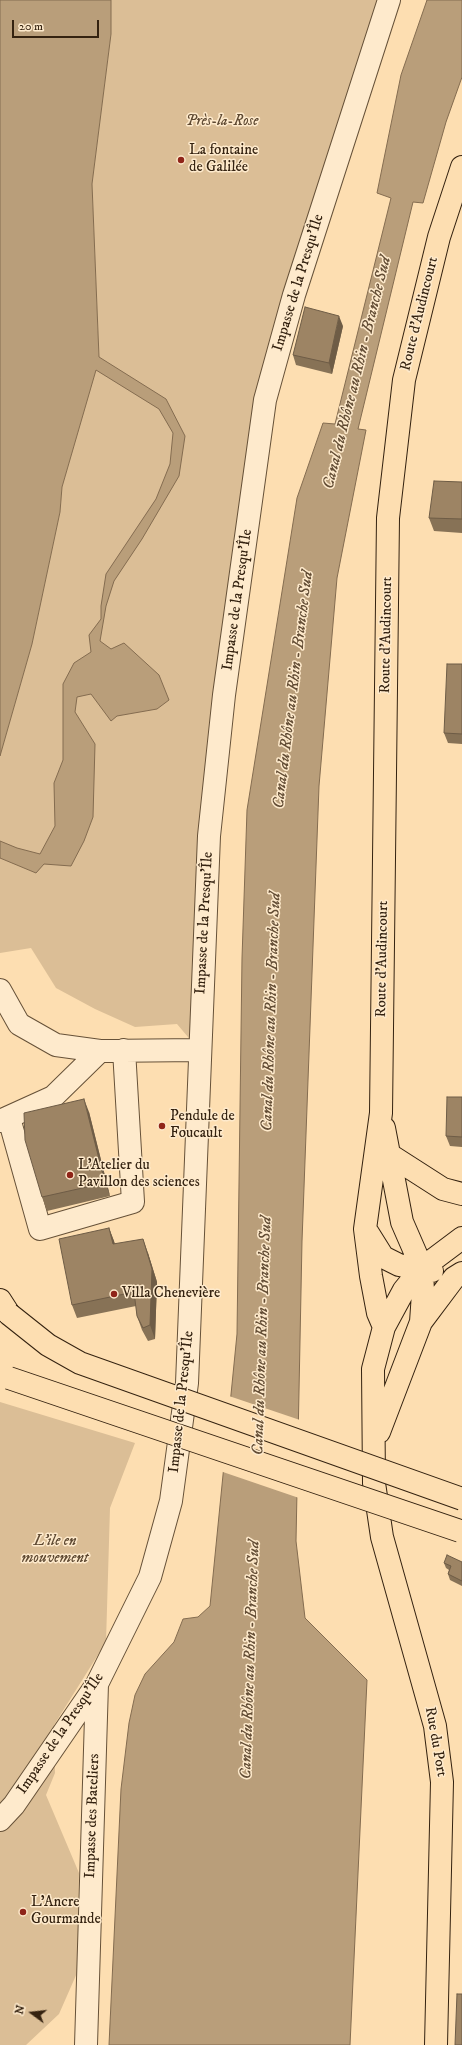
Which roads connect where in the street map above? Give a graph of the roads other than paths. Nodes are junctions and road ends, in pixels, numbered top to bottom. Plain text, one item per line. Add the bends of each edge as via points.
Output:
1 (389, 0) edge
2 (462, 167) edge
3 (0, 990) edge
4 (100, 1050) junction
5 (124, 1050) junction
6 (199, 1050) junction
7 (381, 1113) junction
8 (4, 1119) edge
9 (390, 1155) junction
10 (462, 1194) edge
11 (365, 1229) junction
12 (462, 1238) edge
13 (422, 1268) junction
14 (458, 1275) edge
15 (3, 1309) edge
16 (421, 1322) junction
17 (384, 1327) junction
18 (3, 1376) edge
19 (374, 1446) junction
20 (462, 1500) edge
21 (461, 1532) edge
22 (97, 1684) junction
23 (0, 1820) edge
24 (86, 2045) edge
25 (436, 2045) edge

1 - 6 lane, Impasse de la Presqu'Île via 294,296 265,400 224,695 209,836
2 - 7 main road, Route d'Audincourt via 439,237 404,380 388,518
3 - 4 lane via 19,1024 56,1045
4 - 5 lane
4 - 8 lane via 53,1097
5 - 6 lane
5 - 8 lane via 133,1202 40,1229
6 - 22 lane, Impasse de la Presqu'Île via 187,1383 171,1500 150,1577
7 - 9 main road
7 - 11 main road
9 - 10 main road via 443,1189
9 - 13 main road via 402,1222
11 - 13 main road via 383,1257 399,1265
11 - 17 main road via 378,1313
12 - 13 main road, Rue du Port
13 - 14 main road
13 - 16 main road
13 - 17 main road, Rue du Port via 404,1290
14 - 16 main road
15 - 20 main road, bridge via 48,1345 80,1364
16 - 19 main road
17 - 19 main road, Rue du Port via 374,1369
18 - 21 main road, bridge
19 - 25 main road, Rue du Port via 374,1483 382,1537 435,1726 442,1782
22 - 23 lane, Impasse de la Presqu'Île via 14,1805
22 - 24 lane, Impasse des Bateliers

